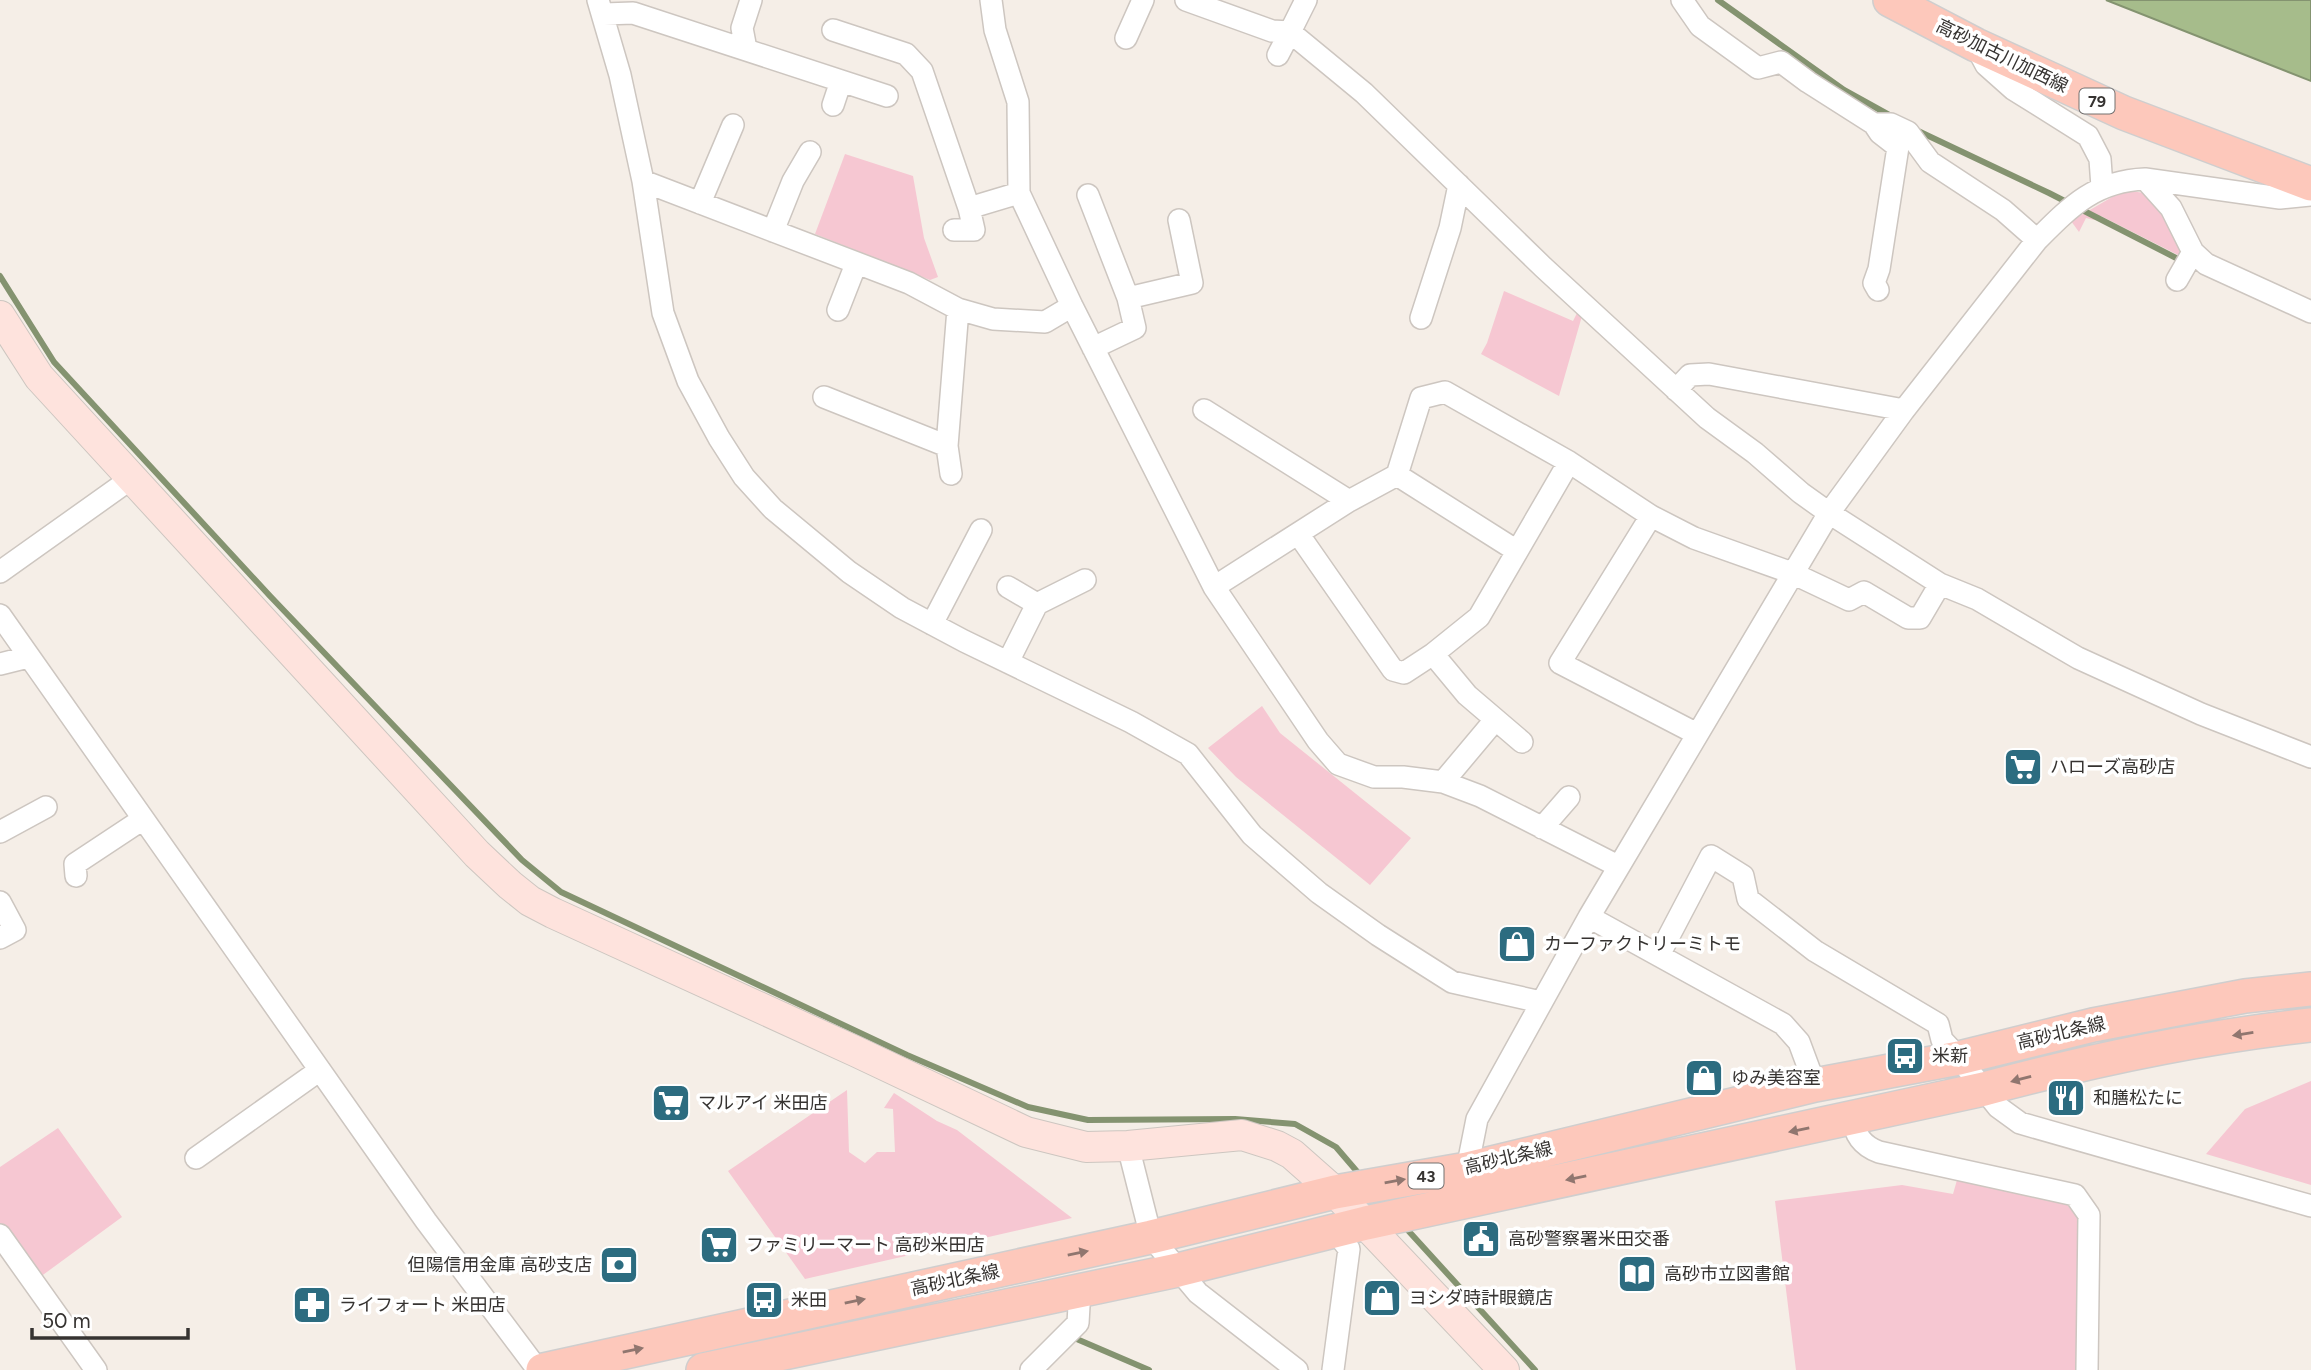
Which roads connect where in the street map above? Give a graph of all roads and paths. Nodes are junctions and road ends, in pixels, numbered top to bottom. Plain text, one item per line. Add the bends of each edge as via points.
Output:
1 (751, 0) edge
2 (991, 0) edge
3 (1126, 0) edge
4 (1131, 0) edge
5 (1143, 0) edge
6 (1186, 0) edge
7 (1306, 0) edge
8 (1682, 0) edge
9 (1890, 0) edge
10 (601, 7) edge
11 (833, 30) dead end
12 (1290, 32) junction
13 (1126, 37) dead end
14 (1976, 45) junction
15 (746, 49) junction
16 (1278, 55) dead end
17 (841, 81) junction
18 (887, 96) dead end
19 (833, 105) dead end
20 (1874, 124) junction
21 (733, 125) dead end
22 (1898, 147) junction
23 (810, 152) dead end
24 (1930, 162) junction
25 (2145, 179) junction
26 (643, 181) junction
27 (2311, 184) edge
28 (1459, 185) junction
29 (2102, 187) junction
30 (1019, 193) junction
31 (1088, 195) dead end
32 (2311, 195) edge
33 (700, 202) junction
34 (969, 208) junction
35 (1179, 220) dead end
36 (954, 230) dead end
37 (773, 231) junction
38 (2037, 240) junction
39 (856, 264) junction
40 (1878, 290) dead end
41 (1128, 298) junction
42 (1072, 306) junction
43 (958, 309) junction
44 (838, 310) dead end
45 (2311, 312) edge
46 (0, 316) edge
47 (1422, 318) dead end
48 (1093, 348) junction
49 (1676, 390) junction
50 (824, 397) dead end
51 (1204, 410) dead end
52 (1905, 410) junction
53 (947, 446) junction
54 (1569, 463) junction
55 (951, 474) dead end
56 (1397, 475) junction
57 (132, 478) junction
58 (1349, 501) junction
59 (1829, 513) junction
60 (1651, 516) junction
61 (981, 530) dead end
62 (1299, 535) junction
63 (1517, 551) junction
64 (0, 572) edge
65 (1792, 573) junction
66 (1085, 580) dead end
67 (1940, 584) junction
68 (1008, 587) dead end
69 (1214, 587) junction
70 (1037, 604) junction
71 (0, 615) edge
72 (932, 624) junction
73 (1433, 654) junction
74 (28, 657) junction
75 (1008, 662) junction
76 (0, 664) edge
77 (1495, 720) junction
78 (1697, 734) junction
79 (1522, 742) dead end
80 (2311, 757) edge
81 (1443, 782) junction
82 (1569, 797) dead end
83 (46, 807) dead end
84 (143, 819) junction
85 (1542, 828) junction
86 (0, 832) edge
87 (1618, 866) junction
88 (76, 876) dead end
89 (0, 902) edge
90 (1589, 917) junction
91 (0, 938) edge
92 (1659, 955) junction
93 (2311, 989) edge
94 (1541, 1002) junction
95 (2311, 1025) edge
96 (1959, 1058) junction
97 (320, 1070) junction
98 (1815, 1085) junction
99 (1984, 1089) junction
100 (1853, 1117) junction
101 (1128, 1146) junction
102 (195, 1158) dead end
103 (1467, 1168) junction
104 (1335, 1192) junction
105 (1474, 1200) junction
106 (2311, 1206) edge
107 (1351, 1227) junction
108 (0, 1235) edge
109 (1151, 1237) junction
110 (1178, 1270) junction
111 (1080, 1289) junction
112 (96, 1370) edge
113 (540, 1370) edge
114 (703, 1370) edge
115 (1031, 1370) edge
116 (1297, 1370) edge
117 (1333, 1370) edge
118 (1504, 1370) edge
119 (2087, 1370) edge

1 - 15 street via 742,28
2 - 30 street via 995,30 1018,102
3 - 4 street
5 - 13 street
6 - 12 street via 1272,31
7 - 12 street
8 - 20 street via 1700,26 1758,68 1781,62
9 - 14 main road, 高砂加古川加西線 / 79
10 - 15 street
10 - 26 street
11 - 34 street via 887,40 922,71 946,114
12 - 16 street
12 - 28 street via 1364,93
14 - 27 main road, 高砂加古川加西線 / 79 via 2124,113
14 - 29 street via 1986,65 2013,89 2088,136 2100,159
15 - 17 street
17 - 18 street
17 - 19 street
20 - 22 street
20 - 24 street via 1891,124 1909,132
21 - 33 street
22 - 24 street
22 - 40 street via 1874,283
23 - 37 street
24 - 38 street via 2003,210
25 - 29 street
25 - 32 street via 2280,198
25 - 45 street via 2171,208 2185,265 2206,264
26 - 33 street
26 - 72 street via 663,313 688,382 744,477 782,517 849,572
28 - 47 street
28 - 49 street
29 - 38 street
30 - 34 street
30 - 42 street
31 - 41 street
33 - 37 street
34 - 36 street via 974,230
35 - 41 street via 1192,283
37 - 39 street
38 - 52 street
39 - 43 street via 909,283
39 - 44 street
41 - 48 street via 1135,328
42 - 43 street via 1045,322 993,319
42 - 48 street
43 - 53 street
46 - 57 street via 39,377
48 - 69 street
49 - 52 street via 1690,374 1709,373
49 - 59 street
50 - 53 street via 848,416
51 - 58 street
52 - 59 street
53 - 55 street
54 - 56 street via 1445,392 1421,398
54 - 60 street
54 - 63 street
56 - 58 street
56 - 63 street
57 - 64 street
57 - 101 street via 477,854 530,901 1026,1132 1086,1147
58 - 62 street
59 - 65 street
59 - 67 street
60 - 65 street via 1694,538
60 - 78 street via 1560,663
61 - 72 street
62 - 69 street
62 - 73 street via 1393,670 1404,673
63 - 73 street via 1479,617
65 - 67 street via 1849,600 1864,592 1908,618 1920,618
65 - 78 street
66 - 70 street
67 - 80 street via 2078,658
68 - 70 street
69 - 81 street via 1338,764 1374,778
70 - 75 street
71 - 74 street
72 - 75 street
73 - 77 street
74 - 76 street
74 - 84 street
75 - 94 street via 1188,754 1252,835 1319,893 1378,935 1452,982
77 - 79 street
77 - 81 street
78 - 87 street
81 - 85 street
82 - 85 street
83 - 86 street
84 - 88 street via 75,864
84 - 97 street
85 - 87 street
87 - 90 street
89 - 91 street via 15,930
90 - 92 street
90 - 94 street
92 - 96 street via 1711,856 1742,876 1748,899 1815,951 1938,1024 1942,1040
92 - 98 street via 1783,1024 1799,1042
93 - 96 main road, 高砂北条線 / 43 via 2150,1013
94 - 103 street via 1477,1119
95 -> 99 main road, 高砂北条線 / 43 via 2170,1046
96 - 98 main road, 高砂北条線 / 43
96 - 99 street
97 - 102 street
97 - 113 street via 426,1221
98 - 103 main road, 高砂北条線 / 43
99 - 100 main road, 高砂北条線 / 43
99 - 106 street via 2020,1123
100 -> 105 main road, 高砂北条線 / 43
100 - 119 street via 1858,1136 1879,1152 2075,1195 2089,1215
101 - 104 street via 1242,1135 1292,1154
101 - 109 street
104 -> 103 main road, 高砂北条線 / 43
103 - 105 street
104 - 107 street
104 - 109 main road, 高砂北条線 / 43
105 - 107 main road, 高砂北条線 / 43
107 - 110 main road, 高砂北条線 / 43
107 - 117 street
107 - 118 street
108 - 112 street
109 - 110 street
113 -> 109 main road, 高砂北条線 / 43
110 - 111 main road, 高砂北条線 / 43
110 - 116 street via 1198,1293
111 - 114 main road, 高砂北条線 / 43
111 - 115 street via 1078,1323

